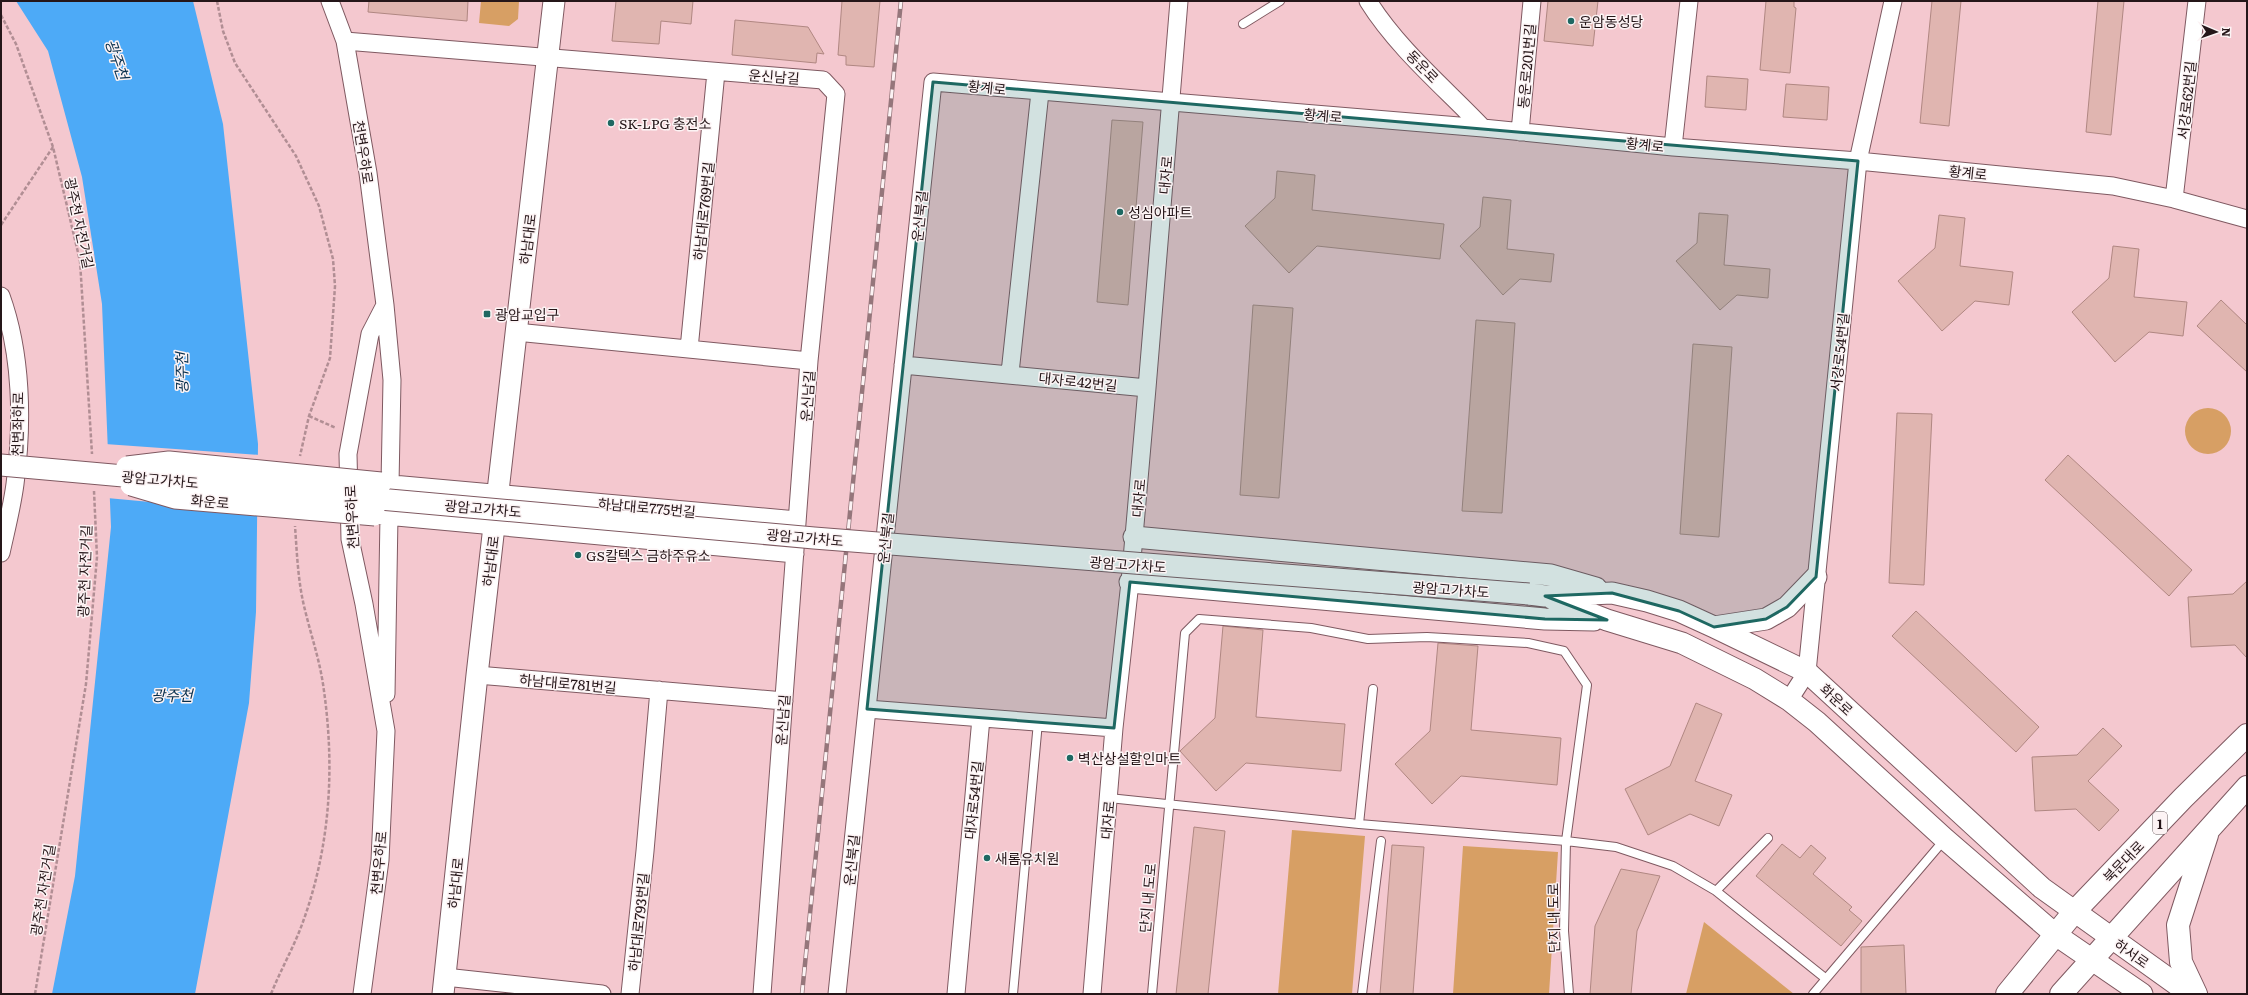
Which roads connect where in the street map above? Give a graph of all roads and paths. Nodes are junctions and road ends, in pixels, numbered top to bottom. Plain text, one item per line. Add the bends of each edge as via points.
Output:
1 (330, 1) edge
2 (554, 1) edge
3 (1179, 1) edge
4 (1280, 1) edge
5 (1368, 1) edge
6 (1532, 1) edge
7 (1689, 1) edge
8 (1893, 1) edge
9 (2197, 1) edge
10 (1, 16) edge
11 (1244, 24) dead end
12 (345, 41) junction
13 (548, 56) junction
14 (716, 72) junction
15 (933, 82) joint
16 (1040, 92) junction
17 (1171, 103) junction
18 (1483, 128) junction
19 (1520, 132) junction
20 (53, 147) junction
21 (1673, 147) junction
22 (1858, 161) junction
23 (2174, 199) junction
24 (2247, 219) edge
25 (1, 225) edge
26 (1, 296) edge
27 (385, 305) junction
28 (516, 332) junction
29 (689, 349) junction
30 (809, 361) junction
31 (903, 365) junction
32 (1010, 374) junction
33 (1147, 388) junction
34 (309, 416) dead end
35 (352, 436) junction
36 (1, 465) edge
37 (90, 472) junction
38 (385, 484) junction
39 (498, 493) junction
40 (382, 515) junction
41 (797, 520) junction
42 (494, 525) junction
43 (1134, 537) junction
44 (1, 553) edge
45 (795, 554) junction
46 (1816, 577) junction
47 (1130, 582) junction
48 (1612, 592) junction
49 (1537, 595) junction
50 (1607, 620) junction
51 (1714, 627) junction
52 (1807, 672) junction
53 (477, 675) junction
54 (1373, 688) dead end
55 (659, 690) junction
56 (1789, 700) junction
57 (784, 701) junction
58 (867, 709) junction
59 (981, 718) junction
60 (1038, 722) junction
61 (1114, 728) junction
62 (386, 731) junction
63 (2247, 736) edge
64 (2247, 787) edge
65 (1109, 798) junction
66 (1168, 804) junction
67 (1359, 824) junction
68 (2209, 829) junction
69 (1768, 838) dead end
70 (1945, 839) junction
71 (1381, 841) dead end
72 (1566, 841) junction
73 (1716, 891) junction
74 (2074, 912) junction
75 (2056, 935) junction
76 (2111, 939) junction
77 (2091, 959) junction
78 (1826, 978) junction
79 (444, 985) edge
80 (35, 994) edge
81 (362, 994) edge
82 (602, 994) edge
83 (630, 994) edge
84 (762, 994) edge
85 (837, 994) edge
86 (956, 994) edge
87 (1012, 994) edge
88 (1092, 994) edge
89 (1152, 994) edge
90 (1362, 994) edge
91 (1569, 994) edge
92 (1813, 994) edge
93 (2007, 994) edge
94 (2061, 994) edge
95 (2142, 994) edge
96 (2190, 994) edge
97 (2196, 994) edge

1 - 12 street, 천변우하로
2 - 13 street, 하남대로
3 - 17 street, 대자로
4 - 11 lane
5 - 18 street, 동운로 via 1410,53
6 - 19 street, 동운로201번길
7 - 21 street
8 - 22 street, 서강로54번길
9 - 23 street, 서강로62번길
10 - 20 path, 광주천 자전거길 via 16,44
12 - 13 street
12 - 27 street, 천변우하로 via 368,173
13 - 14 street, 운신남길
13 - 28 street, 하남대로
14 - 29 street, 하남대로769번길
14 - 30 street, 운신남길 via 824,80 836,94
15 - 16 street, 황계로
15 - 31 street, 운신북길
16 - 17 street, 황계로
16 - 32 street
17 - 18 street, 황계로
17 - 33 street, 대자로
18 - 19 street, 황계로
19 - 21 street, 황계로
20 - 25 path
20 - 37 path, 광주천 자전거길 via 80,261
21 - 22 street, 황계로
22 - 23 street, 황계로 via 2113,186
22 - 46 street, 서강로54번길
23 - 24 street, 황계로
26 - 44 street, 천변좌하로 via 13,343 19,415 15,484
27 - 35 street, 천변우하로 via 370,334
27 - 38 street, 천변우하로 via 392,380
28 - 29 street
28 - 39 street, 하남대로
29 - 30 street
30 - 41 street, 운신남길
31 - 32 street, 대자로42번길
31 - 58 street, 운신북길
32 - 33 street, 대자로42번길
33 - 43 street, 대자로
34 - 35 path
35 - 62 street, 천변우하로 via 348,454 350,539
36 - 37 street, bridge
37 - 38 street, bridge via 169,462
37 - 40 street, 화운로, bridge via 175,498
37 - 49 street, 광암고가차도, bridge via 814,538
37 - 80 path, 광주천 자전거길 via 97,557 86,684
38 - 39 street
39 - 41 street, 하남대로775번길
39 - 42 street, 하남대로
40 - 42 street, 화운로
40 - 62 street, 천변우하로
41 - 45 street, 운신남길
42 - 45 street
42 - 53 street, 하남대로
43 - 47 street, 대자로
43 - 48 street via 1551,575
45 - 57 street, 운신남길
46 - 51 street via 1786,607 1766,619
46 - 52 street, 서강로54번길
47 - 50 street via 1545,619
47 - 61 street, 대자로
48 - 49 street, 화운로
48 - 51 street, 화운로 via 1672,609
49 - 50 street
50 - 56 street via 1682,643 1756,679
51 - 52 street, 화운로
52 - 56 street, 서강로54번길
52 - 74 street, 화운로 via 2042,888
53 - 55 street, 하남대로781번길
53 - 79 street, 하남대로
54 - 67 lane
55 - 57 street, 하남대로781번길
55 - 83 street, 하남대로793번길
56 - 70 street via 1817,722
57 - 84 street, 운신남길
58 - 59 street
58 - 85 street, 운신북길
59 - 60 street
59 - 86 street, 대자로54번길
60 - 61 street
60 - 87 lane
61 - 65 street, 대자로
62 - 81 street, 천변우하로 via 380,860
63 - 74 main road, 북문대로 / 1 via 2183,798
64 - 68 main road
65 - 66 lane
65 - 88 street, 대자로
66 - 67 lane
66 - 72 lane, 단지 내 도로 via 1185,633 1199,618 1311,628 1368,639 1427,637 1528,643 1564,651 1587,685
66 - 89 lane, 단지 내 도로
67 - 72 lane
68 - 76 main road
68 - 97 main road via 2178,925 2181,962
69 - 73 lane
70 - 75 street
70 - 78 lane
71 - 90 lane
72 - 73 lane via 1616,847 1673,866
72 - 91 lane, 단지 내 도로 via 1564,931
73 - 78 lane
74 - 75 main road, 북문대로 / 1
74 - 76 street, 하서로
75 - 77 street, 하서로
75 - 93 main road, 북문대로 / 1
76 - 77 main road
76 - 96 street, 하서로
77 - 94 main road
77 - 95 street, 하서로
78 - 92 lane
79 - 82 street

